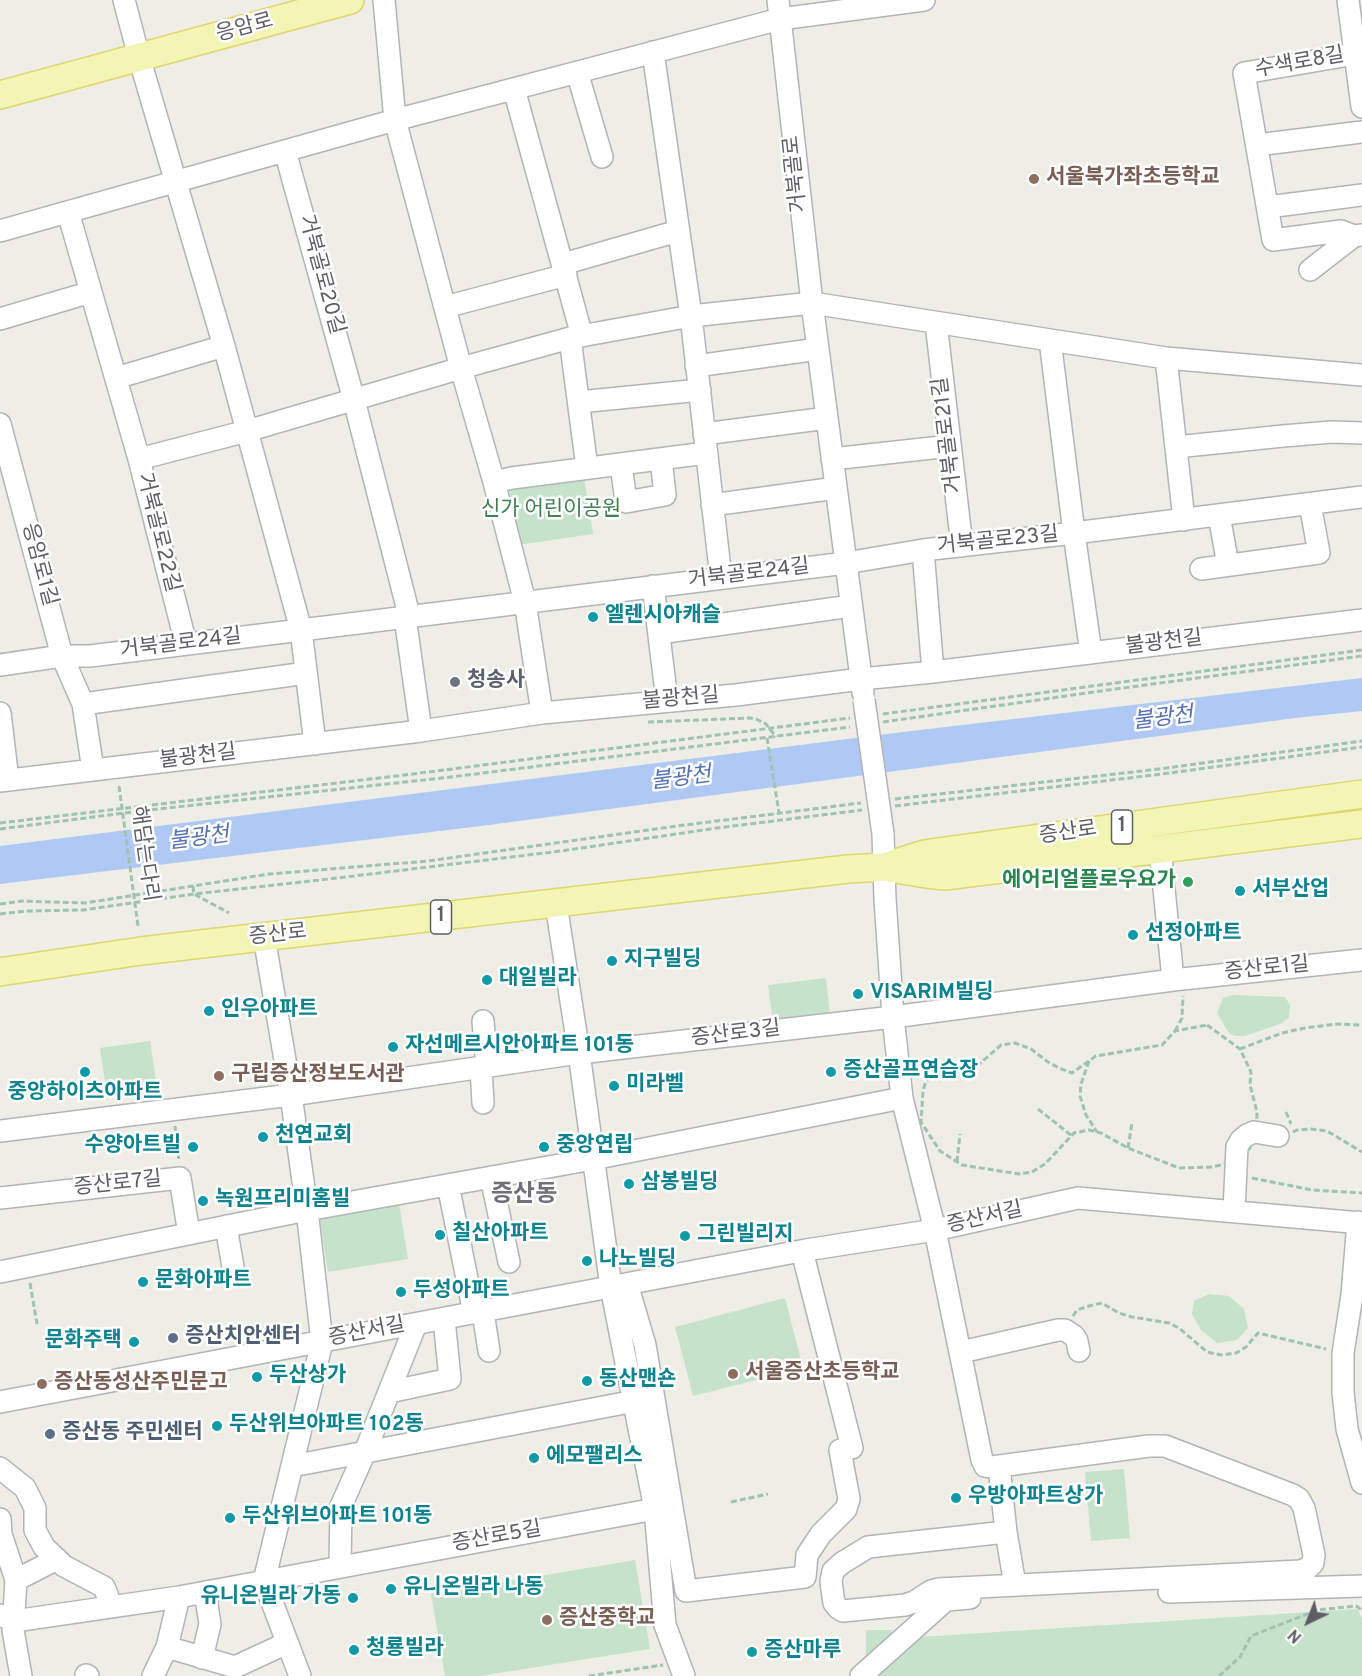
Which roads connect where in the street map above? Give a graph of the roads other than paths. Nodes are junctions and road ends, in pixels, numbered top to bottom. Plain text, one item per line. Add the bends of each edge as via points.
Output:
1 (124, 0) edge
2 (350, 0) edge
3 (384, 0) edge
4 (918, 0) edge
5 (924, 0) edge
6 (1348, 0) edge
7 (886, 2) edge
8 (829, 6) edge
9 (779, 10) edge
10 (653, 52) junction
11 (1355, 54) junction
12 (139, 57) junction
13 (577, 72) junction
14 (514, 89) junction
15 (0, 95) edge
16 (1362, 106) edge
17 (395, 120) junction
18 (1362, 132) edge
19 (1257, 145) junction
20 (285, 151) junction
21 (602, 157) dead end
22 (176, 181) junction
23 (1362, 195) edge
24 (1268, 207) junction
25 (68, 212) junction
26 (0, 231) edge
27 (678, 231) junction
28 (1358, 236) edge
29 (565, 269) junction
30 (1310, 270) dead end
31 (91, 292) junction
32 (812, 303) junction
33 (445, 307) junction
34 (691, 316) junction
35 (0, 319) edge
36 (936, 323) junction
37 (576, 337) junction
38 (1050, 340) junction
39 (224, 346) junction
40 (818, 348) junction
41 (1166, 358) junction
42 (696, 366) junction
43 (461, 368) junction
44 (1362, 375) edge
45 (116, 378) junction
46 (700, 390) junction
47 (354, 400) junction
48 (579, 402) junction
49 (827, 418) junction
50 (0, 424) edge
51 (247, 431) junction
52 (1362, 432) edge
53 (705, 443) junction
54 (950, 446) junction
55 (1176, 447) junction
56 (139, 459) junction
57 (661, 459) junction
58 (832, 459) junction
59 (621, 464) junction
60 (586, 468) junction
61 (494, 482) junction
62 (836, 488) junction
63 (1362, 497) edge
64 (1310, 504) junction
65 (712, 506) junction
66 (1219, 515) junction
67 (1184, 519) junction
68 (1074, 533) junction
69 (962, 546) junction
70 (923, 550) junction
71 (846, 563) junction
72 (1228, 565) junction
73 (1201, 569) dead end
74 (721, 578) junction
75 (653, 586) junction
76 (525, 602) junction
77 (851, 606) junction
78 (405, 617) junction
79 (1362, 620) edge
80 (301, 630) junction
81 (659, 633) junction
82 (186, 644) junction
83 (1091, 653) junction
84 (62, 656) junction
85 (0, 664) edge
86 (933, 672) junction
87 (306, 673) junction
88 (861, 679) junction
89 (667, 701) junction
90 (83, 704) junction
91 (0, 713) edge
92 (542, 713) junction
93 (421, 731) junction
94 (315, 744) junction
95 (93, 770) junction
96 (4, 781) edge
97 (1362, 794) edge
98 (1362, 824) edge
99 (1160, 848) junction
100 (883, 867) junction
101 (556, 904) junction
102 (264, 937) junction
103 (1362, 960) edge
104 (0, 972) edge
105 (1177, 980) junction
106 (893, 1017) junction
107 (483, 1022) dead end
108 (579, 1053) junction
109 (484, 1067) junction
110 (291, 1095) junction
111 (902, 1098) junction
112 (483, 1103) dead end
113 (0, 1131) edge
114 (1284, 1137) road end
115 (593, 1159) junction
116 (491, 1177) junction
117 (448, 1185) junction
118 (0, 1198) edge
119 (307, 1210) junction
120 (1234, 1211) junction
121 (1360, 1223) edge
122 (226, 1226) junction
123 (935, 1230) junction
124 (189, 1234) junction
125 (802, 1251) junction
126 (509, 1262) dead end
127 (233, 1267) dead end
128 (0, 1272) edge
129 (619, 1286) junction
130 (478, 1312) junction
131 (444, 1319) junction
132 (416, 1324) junction
133 (322, 1342) junction
134 (489, 1351) dead end
135 (1080, 1351) dead end
136 (961, 1352) junction
137 (389, 1392) junction
138 (634, 1401) junction
139 (0, 1402) edge
140 (364, 1452) junction
141 (292, 1466) junction
142 (999, 1466) junction
143 (0, 1468) edge
144 (1362, 1483) edge
145 (655, 1509) junction
146 (0, 1518) edge
147 (1006, 1532) junction
148 (57, 1559) junction
149 (340, 1567) junction
150 (16, 1580) junction
151 (264, 1581) junction
152 (1015, 1585) junction
153 (1362, 1586) edge
154 (205, 1592) junction
155 (179, 1597) junction
156 (112, 1607) junction
157 (7, 1618) edge
158 (287, 1643) junction
159 (167, 1647) junction
160 (214, 1666) edge
161 (682, 1669) edge
162 (21, 1676) edge
163 (153, 1676) edge
164 (300, 1676) edge
165 (861, 1676) edge

1 - 12 street
2 - 12 main road, 응암로
3 - 17 street
4 - 5 street
4 - 7 street
6 - 11 street, 수색로8길
7 - 8 street
8 - 9 street
9 - 10 street
9 - 32 street, 거북골로
10 - 13 street
10 - 27 street
11 - 16 street, 수색로8길
11 - 19 street, 수색로8길 via 1245,73
12 - 15 main road, 응암로
12 - 22 street
13 - 14 street
13 - 21 street
14 - 17 street
14 - 29 street
17 - 20 street
17 - 33 street
18 - 19 street
19 - 24 street, 수색로8길
20 - 22 street
20 - 47 street, 거북골로20길
22 - 25 street
22 - 39 street
23 - 24 street
24 - 28 street, 수색로8길 via 1273,240 1341,231
25 - 26 street
25 - 31 street
27 - 29 street
27 - 34 street
28 - 30 street, 수색로8길
29 - 33 street
29 - 37 street
31 - 35 street
31 - 45 street
32 - 34 street, 거북골로22길
32 - 36 street
32 - 40 street, 거북골로
33 - 43 street
34 - 37 street, 거북골로22길
34 - 42 street
36 - 38 street
36 - 54 street, 거북골로21길
37 - 43 street, 거북골로22길
37 - 48 street
38 - 41 street
38 - 68 street
39 - 45 street
39 - 51 street
40 - 42 street
40 - 49 street, 거북골로
41 - 44 street
41 - 55 street
42 - 46 street
43 - 47 street, 거북골로22길
43 - 61 street
45 - 56 street
46 - 48 street
46 - 53 street
47 - 51 street, 거북골로22길
47 - 78 street via 407,607
48 - 60 street
49 - 53 street
49 - 58 street, 거북골로
50 - 84 street, 응암로1길
51 - 56 street, 거북골로22길
51 - 80 street
52 - 55 street
53 - 57 street
53 - 65 street
54 - 58 street
54 - 69 street, 거북골로21길
55 - 67 street
56 - 82 street, 거북골로22길
57 - 59 street
57 - 59 street via 665,495 626,502
58 - 62 street, 거북골로
59 - 60 street
60 - 61 street
61 - 76 street
62 - 65 street
62 - 71 street, 거북골로
63 - 64 street, 거북골로23길
64 - 66 street, 거북골로23길
64 - 72 street via 1319,553
65 - 74 street
66 - 67 street, 거북골로23길
66 - 72 street
67 - 68 street, 거북골로23길
68 - 69 street, 거북골로23길
68 - 83 street, 거북골로23길
69 - 70 street, 거북골로23길
70 - 71 street, 거북골로23길
70 - 86 street, 거북골로23길
71 - 74 street, 거북골로24길
71 - 77 street, 거북골로
72 - 73 street
74 - 75 street, 거북골로24길
75 - 76 street, 거북골로24길
75 - 81 street
76 - 78 street, 거북골로24길
76 - 92 street
77 - 81 street
77 - 88 street, 거북골로
78 - 80 street, 거북골로24길
78 - 93 street
79 - 83 street, 불광천길
80 - 82 street, 거북골로24길
80 - 87 street
81 - 89 street
82 - 84 street, 거북골로24길
83 - 86 street, 불광천길
84 - 85 street, 거북골로24길
84 - 90 street, 응암로1길
86 - 88 street, 불광천길
87 - 90 street
87 - 94 street
88 - 89 street, 불광천길
88 - 100 street, 거북골로, bridge via 883,834
89 - 92 street, 불광천길
90 - 95 street, 응암로1길
91 - 96 street
92 - 93 street, 불광천길
93 - 94 street, 불광천길
94 - 95 street, 불광천길
95 - 96 street, 불광천길
97 - 100 main road, 증산로 / 1 via 934,852
98 - 99 main road, 증산로 / 1
99 - 100 main road, 증산로 / 1 via 945,876
99 - 105 street
100 - 101 main road, 증산로 / 1
100 - 106 street
101 - 102 main road, 증산로 / 1
101 - 108 street
102 - 104 main road, 증산로 / 1
102 - 110 street
103 - 105 street, 증산로1길
105 - 106 street, 증산로3길
106 - 108 street, 증산로3길
106 - 111 street
107 - 109 street
108 - 109 street
108 - 115 street
109 - 110 street
109 - 112 street
110 - 113 street
110 - 119 street
111 - 115 street
111 - 123 street
114 - 120 street via 1257,1133 1241,1140 1238,1147 1242,1168
115 - 116 street
115 - 129 street
116 - 117 street
116 - 126 street
117 - 119 street
117 - 130 street
118 - 124 street, 증산로7길 via 180,1178
119 - 122 street
119 - 133 street
120 - 121 street, 증산서길
120 - 123 street, 증산서길 via 1078,1198
121 - 144 street via 1343,1353 1343,1392 1347,1429
122 - 124 street
122 - 127 street
123 - 125 street, 증산서길
123 - 136 street
124 - 128 street
125 - 129 street, 증산서길
125 - 129 street via 852,1448 840,1450 849,1499 846,1509 807,1554 805,1577 686,1592 645,1345
129 - 130 street, 증산서길
129 - 138 street
130 - 131 street, 증산서길
130 - 134 street
131 - 132 street, 증산서길
131 - 137 street via 450,1379
132 - 133 street, 증산서길
132 - 137 street, 증산서길
133 - 139 street, 증산서길
133 - 141 street
135 - 136 street via 1074,1336 1058,1330
136 - 142 street via 982,1460 986,1466
137 - 140 street, 증산서길
138 - 140 street
138 - 145 street
140 - 141 street
140 - 149 street via 341,1506
141 - 151 street
142 - 147 street
142 - 152 street via 1165,1446 1299,1499 1314,1556 1313,1563 1300,1571
143 - 148 street via 25,1488 35,1509 35,1530 44,1547
145 - 149 street, 증산로5길
145 - 161 street via 665,1625
146 - 150 street via 1,1534
147 - 152 street
147 - 152 street via 868,1547 833,1571 834,1603 843,1611 863,1610 905,1605 938,1589
148 - 150 street
148 - 156 street via 104,1587
149 - 151 street, 증산로5길
150 - 157 street
151 - 154 street, 증산로5길
151 - 158 street
153 - 165 street via 946,1600
154 - 155 street, 증산로5길
154 - 160 street
155 - 156 street, 증산로5길
155 - 159 street
156 - 157 street, 증산로5길
157 - 162 street via 13,1630
158 - 160 street via 235,1668
158 - 164 street
159 - 160 street
159 - 163 street

